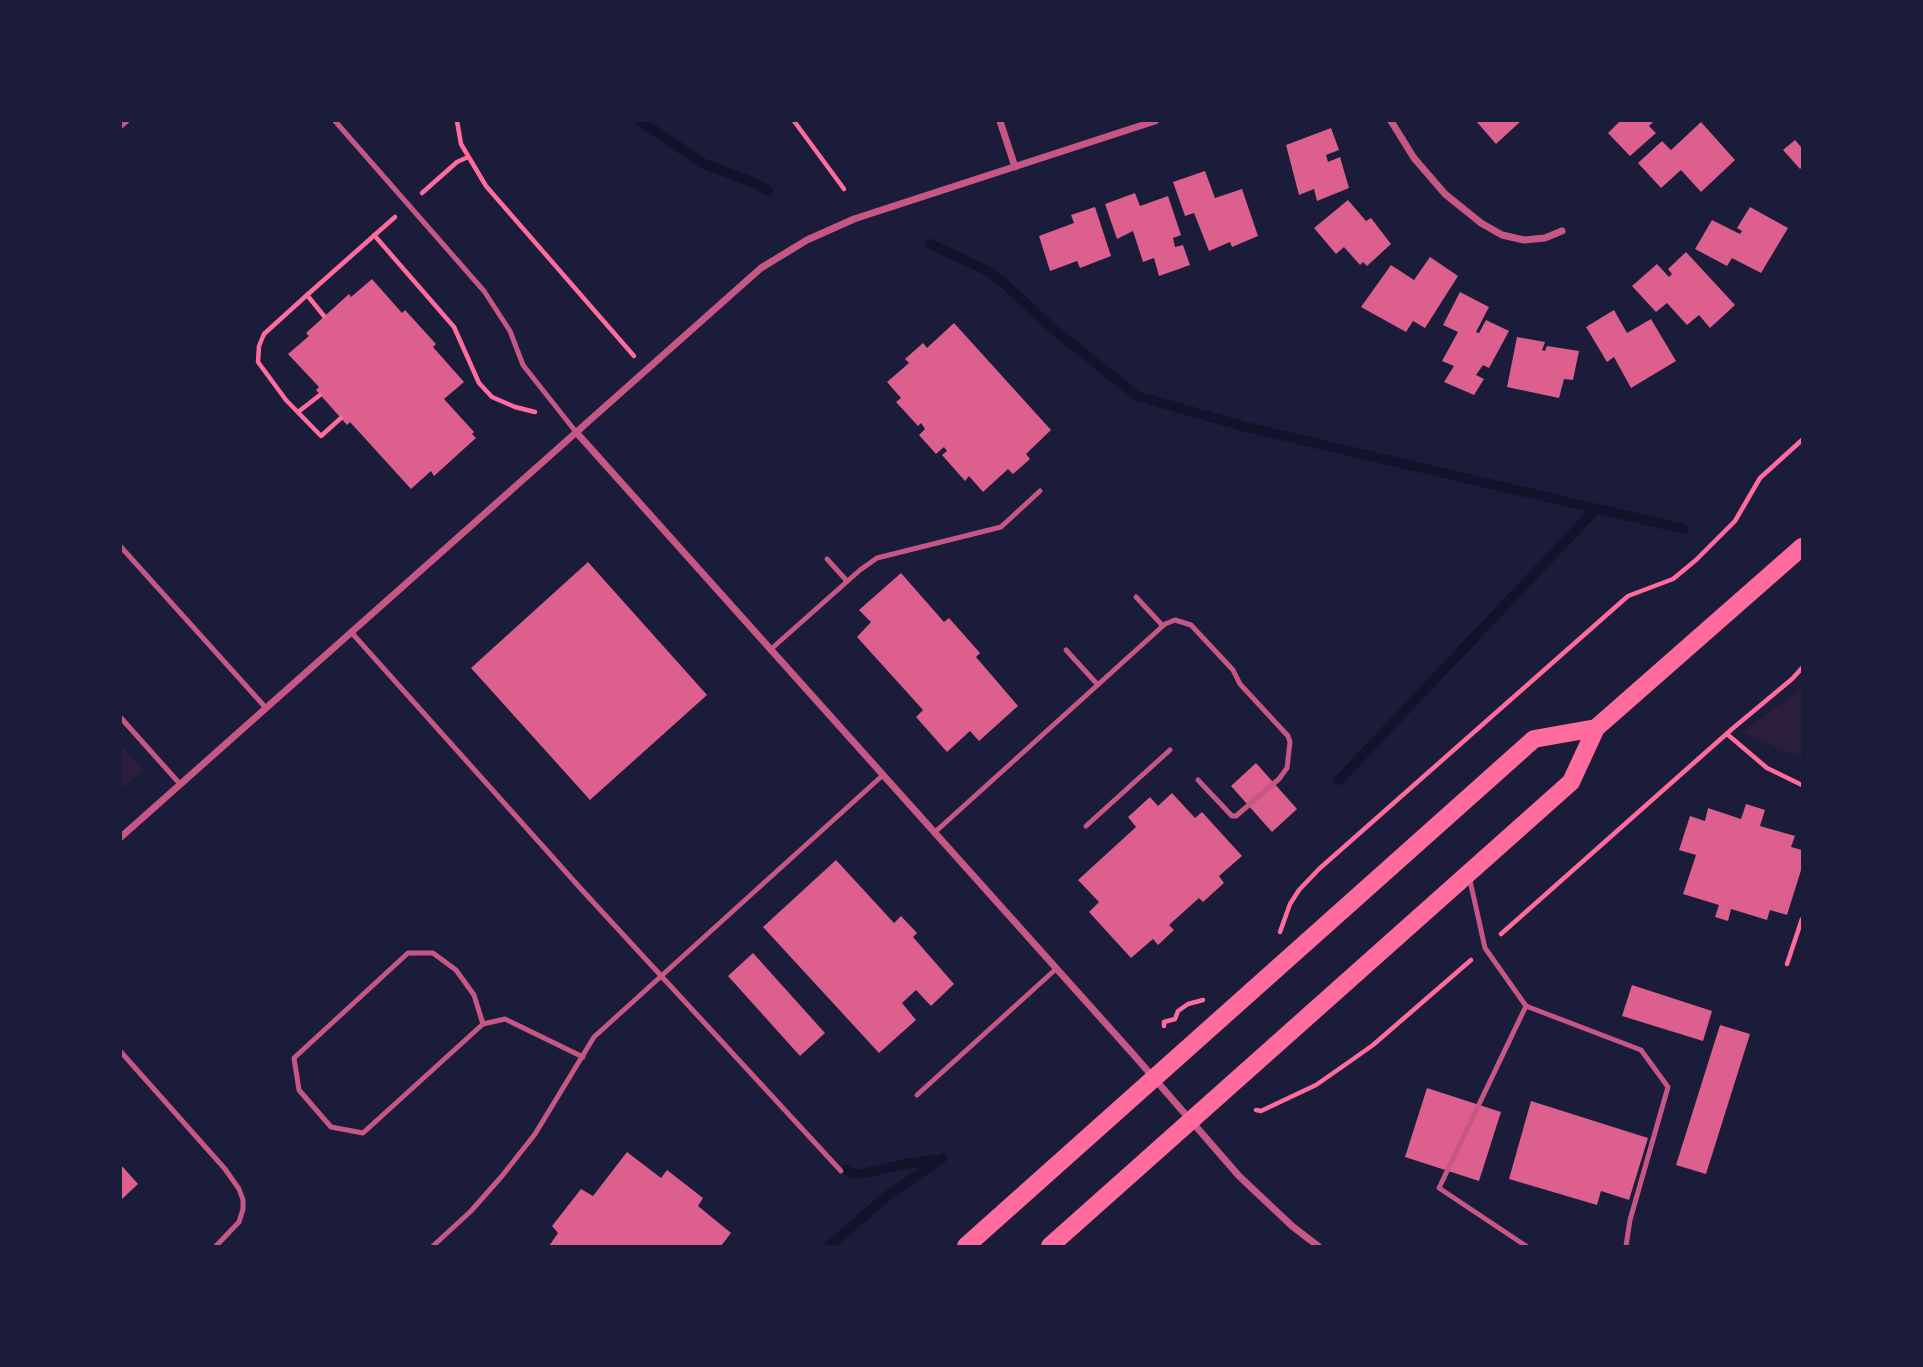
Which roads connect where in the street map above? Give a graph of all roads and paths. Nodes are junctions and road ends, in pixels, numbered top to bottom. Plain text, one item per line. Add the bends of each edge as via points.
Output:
1 (127, 121) edge
2 (335, 121) edge
3 (457, 121) edge
4 (794, 121) edge
5 (1000, 121) edge
6 (1155, 121) edge
7 (1391, 121) edge
8 (121, 126) edge
9 (468, 157) junction
10 (1016, 167) junction
11 (844, 189) dead end
12 (410, 204) junction
13 (1562, 231) dead end
14 (374, 235) junction
15 (307, 295) junction
16 (324, 316) dead end
17 (646, 370) junction
18 (320, 395) dead end
19 (298, 412) junction
20 (537, 412) dead end
21 (341, 418) dead end
22 (576, 432) junction
23 (1802, 440) edge
24 (1040, 491) dead end
25 (121, 547) edge
26 (1802, 547) edge
27 (827, 559) dead end
28 (847, 581) junction
29 (1136, 597) dead end
30 (1163, 626) junction
31 (351, 632) junction
32 (770, 650) junction
33 (1066, 650) dead end
34 (1802, 668) edge
35 (1098, 685) junction
36 (266, 708) junction
37 (121, 718) edge
38 (1596, 727) junction
39 (1727, 734) junction
40 (1170, 750) dead end
41 (883, 775) junction
42 (1198, 780) dead end
43 (180, 784) junction
44 (1802, 785) edge
45 (1086, 826) dead end
46 (934, 833) junction
47 (121, 837) edge
48 (1468, 873) junction
49 (1802, 919) edge
50 (1271, 940) dead end
51 (1485, 948) junction
52 (1787, 964) dead end
53 (1057, 968) junction
54 (662, 974) junction
55 (1208, 996) dead end
56 (1526, 1006) junction
57 (483, 1024) junction
58 (1164, 1026) dead end
59 (121, 1052) edge
60 (583, 1057) junction
61 (1154, 1077) junction
62 (917, 1095) dead end
63 (1256, 1110) dead end
64 (1190, 1121) junction
65 (841, 1171) dead end
66 (216, 1246) edge
67 (433, 1246) edge
68 (967, 1246) edge
69 (1050, 1246) edge
70 (1318, 1246) edge
71 (1527, 1246) edge
72 (1626, 1246) edge

1 - 8 lane
2 - 12 lane
3 - 9 path
4 - 11 path
5 - 10 street
6 - 10 street
7 - 13 street via 1414,158 1445,194 1482,223 1502,235 1524,240
9 - 12 path
9 - 17 path via 486,186
10 - 17 street via 854,219 807,240 761,268
12 - 14 path
12 - 22 lane via 484,290 510,331 523,365
14 - 15 path
14 - 20 path via 454,327 479,383 492,397
15 - 16 path
15 - 19 path via 264,334 259,346 258,362
17 - 22 street
18 - 19 path
19 - 21 path via 321,436
22 - 31 street
22 - 32 street
23 - 50 path via 1760,478 1735,521 1696,560 1673,579 1628,596 1319,869 1299,890
24 - 28 lane via 1000,527 877,558
25 - 36 lane
26 - 38 main road
27 - 28 lane
28 - 32 lane
29 - 30 lane
30 - 35 lane
30 - 42 lane via 1175,620 1191,625 1290,742 1287,768 1279,779 1236,816
31 - 36 street
31 - 54 lane
32 - 41 street
33 - 35 lane
34 - 39 path
35 - 46 lane
36 - 43 street
37 - 43 lane
38 - 48 main road via 1571,782
38 - 61 main road via 1534,739
39 - 44 path via 1767,768
39 - 51 path
40 - 45 lane
41 - 46 street
41 - 54 lane
43 - 47 street
46 - 53 street
48 - 51 lane
48 - 64 main road
49 - 52 path
51 - 56 lane
51 - 63 path via 1373,1045 1316,1085
53 - 61 street
53 - 62 lane
54 - 60 lane via 594,1037
54 - 65 lane
55 - 58 path via 1188,1004
56 - 71 lane via 1439,1188
56 - 72 lane via 1641,1050 1668,1087
57 - 57 lane via 363,1133 331,1127 299,1090 294,1058 408,953 433,953 456,970 474,995
57 - 60 lane via 505,1018
59 - 66 lane via 239,1189 243,1209 239,1222
60 - 67 lane via 502,1177
61 - 64 street
61 - 68 main road
64 - 69 main road
64 - 70 street via 1239,1176

